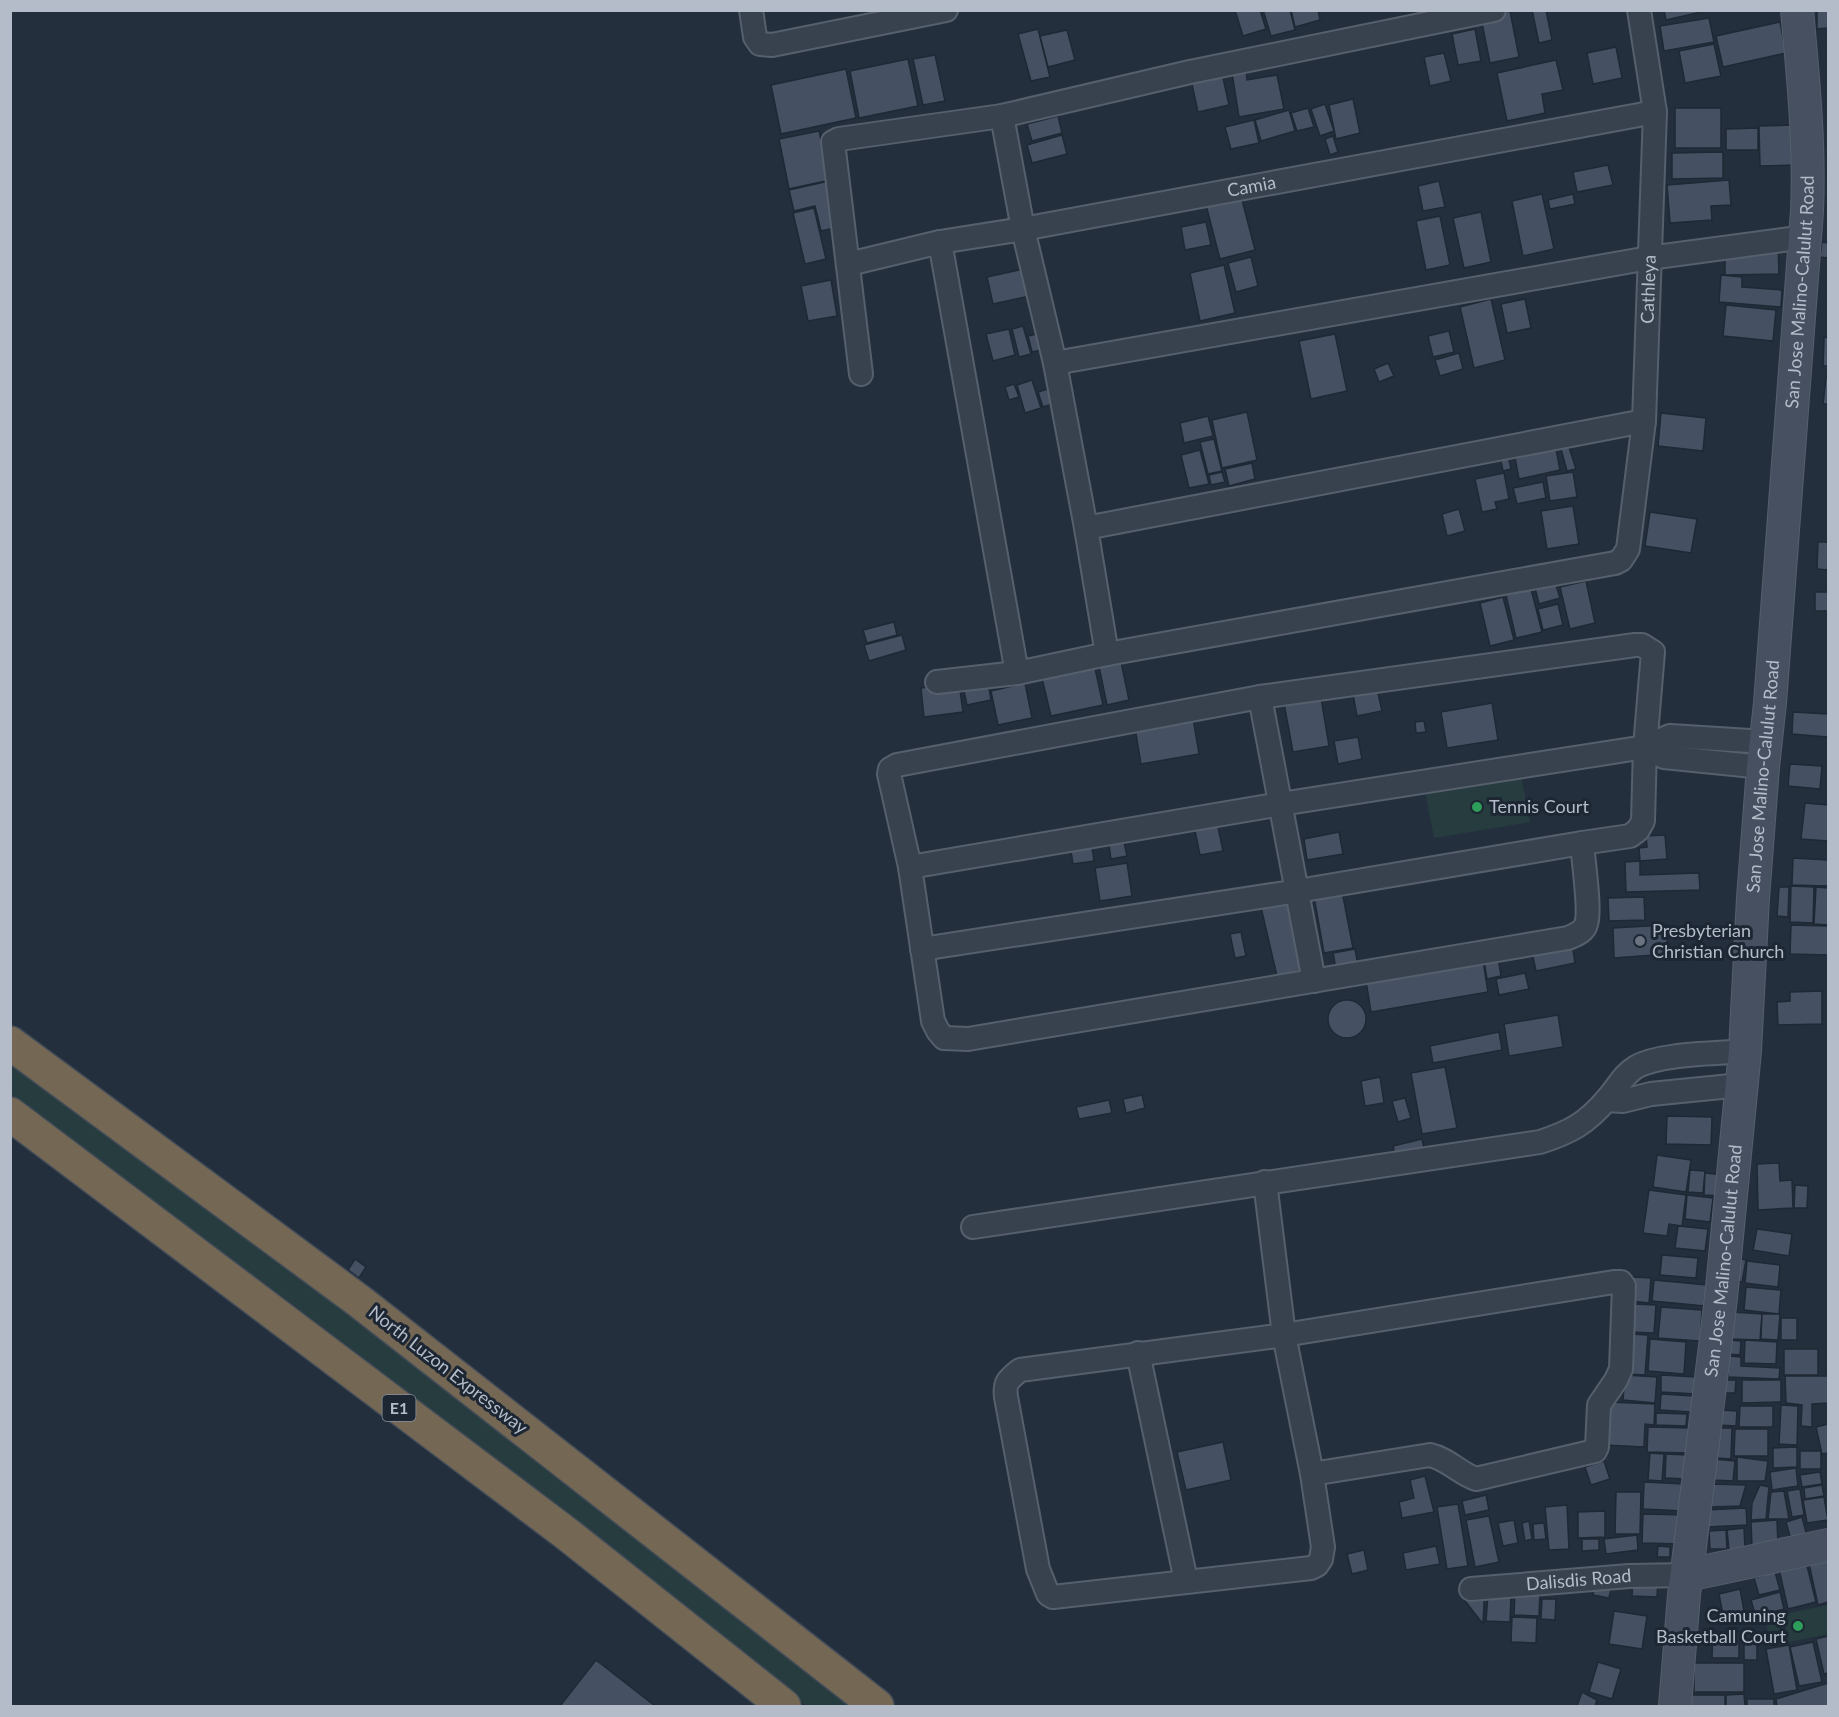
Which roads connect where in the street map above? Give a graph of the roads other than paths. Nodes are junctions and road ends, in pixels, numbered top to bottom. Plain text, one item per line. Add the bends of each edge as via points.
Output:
1 (751, 10) edge
2 (946, 10) edge
3 (1494, 10) edge
4 (1639, 10) edge
5 (1797, 10) edge
6 (1654, 112) junction
7 (1002, 116) junction
8 (1023, 229) junction
9 (1805, 237) junction
10 (940, 242) junction
11 (1649, 258) junction
12 (849, 264) junction
13 (1054, 363) junction
14 (861, 374) dead end
15 (1644, 421) junction
16 (1086, 528) junction
17 (1107, 654) junction
18 (1017, 673) junction
19 (937, 682) dead end
20 (1260, 697) junction
21 (1708, 737) junction
22 (1645, 747) junction
23 (1764, 755) junction
24 (1708, 762) junction
25 (1281, 804) junction
26 (1582, 843) junction
27 (910, 867) junction
28 (1298, 891) junction
29 (922, 949) junction
30 (1314, 981) junction
31 (10, 1043) edge
32 (1745, 1051) junction
33 (1688, 1056) junction
34 (1741, 1085) junction
35 (1692, 1090) junction
36 (1607, 1100) junction
37 (10, 1114) edge
38 (1265, 1182) junction
39 (973, 1227) dead end
40 (1284, 1335) junction
41 (1138, 1353) junction
42 (1311, 1474) junction
43 (1828, 1545) edge
44 (1688, 1575) junction
45 (1186, 1581) junction
46 (1471, 1589) dead end
47 (784, 1707) edge
48 (877, 1707) edge
49 (1675, 1707) edge

1 - 2 street via 755,37 760,44 772,45
3 - 7 street via 1190,72
4 - 6 street, Cathleya
5 - 9 main road, San Jose Malino-Calulut Road via 1808,182
6 - 8 street, Camia
6 - 11 street, Cathleya
7 - 8 street
7 - 12 street via 833,142
8 - 10 street, Camia
8 - 13 street
9 - 11 street
9 - 23 main road, San Jose Malino-Calulut Road
10 - 12 street, Camia
10 - 18 street
11 - 13 street
11 - 15 street, Cathleya
12 - 14 street
13 - 16 street
15 - 16 street
15 - 17 street, Cathleya via 1628,549 1615,563
16 - 17 street
17 - 18 street
18 - 19 street
20 - 22 street via 1642,645 1653,652
20 - 25 street
20 - 27 street via 897,765 889,774
21 - 22 street via 1670,736
21 - 23 street
21 - 24 street
22 - 24 street via 1664,757
22 - 25 street
22 - 26 street via 1643,821 1638,830 1630,836
23 - 24 street
23 - 32 main road, San Jose Malino-Calulut Road
25 - 27 street
25 - 28 street
26 - 28 street
26 - 30 street via 1587,910 1586,925 1580,933
27 - 29 street
28 - 29 street
28 - 30 street
29 - 30 street via 933,1021 944,1038 952,1040
31 - 48 highway, North Luzon Expressway via 359,1301
32 - 33 street
32 - 34 main road, San Jose Malino-Calulut Road
33 - 35 street
33 - 36 street via 1654,1059 1637,1067 1625,1075
34 - 35 street
34 - 44 main road, San Jose Malino-Calulut Road via 1721,1298
35 - 36 street
36 - 38 street via 1578,1127 1540,1142
37 - 47 highway, E1 via 567,1534
38 - 39 street
38 - 40 street
40 - 41 street
40 - 42 street
40 - 42 street via 1614,1282 1624,1286 1621,1369 1599,1405 1595,1451 1476,1479 1430,1455
41 - 45 street
41 - 45 street via 1020,1370 1005,1385 1038,1569 1044,1588 1053,1597
42 - 45 street via 1323,1547 1317,1565
43 - 44 main road
44 - 46 street, Dalisdis Road
44 - 49 main road, San Jose Malino-Calulut Road

